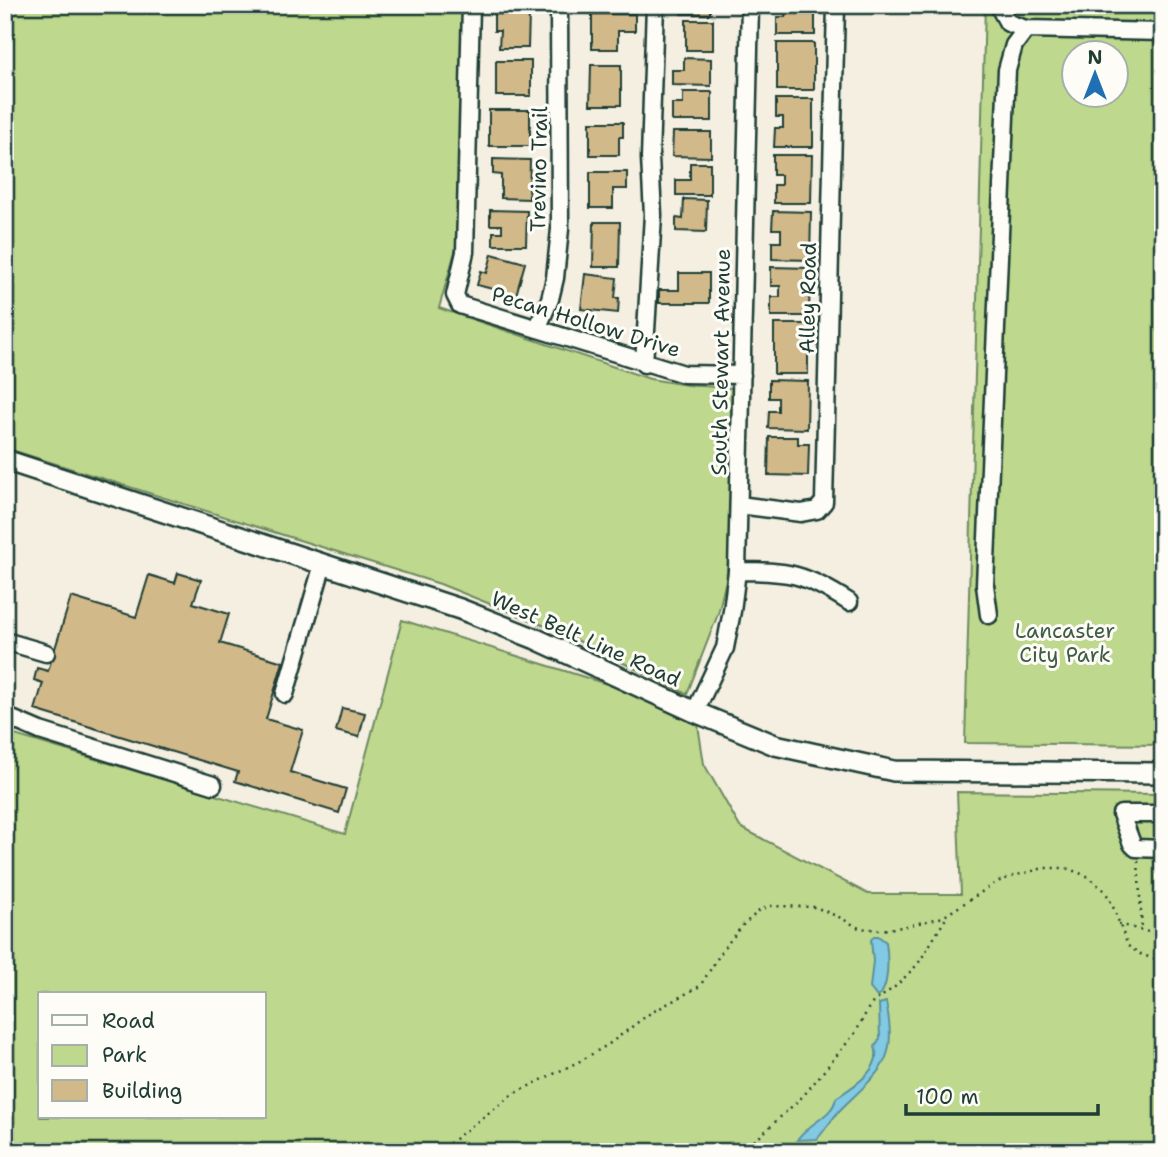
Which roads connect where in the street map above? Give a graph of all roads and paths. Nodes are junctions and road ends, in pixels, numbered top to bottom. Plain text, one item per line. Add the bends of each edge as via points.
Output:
1 (471, 5) edge
2 (559, 5) edge
3 (655, 5) edge
4 (750, 5) edge
5 (836, 5) edge
6 (998, 5) edge
7 (1026, 29) junction
8 (1163, 32) edge
9 (537, 329) junction
10 (644, 363) junction
11 (742, 375) junction
12 (5, 460) edge
13 (739, 505) junction
14 (323, 564) junction
15 (737, 571) junction
16 (849, 602) dead end
17 (989, 615) dead end
18 (5, 641) edge
19 (46, 653) dead end
20 (285, 694) dead end
21 (695, 712) junction
22 (5, 716) edge
23 (1163, 774) edge
24 (213, 785) dead end
25 (1163, 814) edge
26 (1136, 848) junction
27 (1163, 849) edge
28 (951, 912) junction
29 (1119, 924) junction
30 (1142, 930) junction
31 (1163, 936) edge
32 (1163, 961) edge
33 (438, 1152) edge
34 (736, 1152) edge

1 - 9 street, Pecan Hollow Drive via 465,252 455,295 460,305
2 - 9 street, Trevino Trail via 560,229 552,289
3 - 10 street via 650,158 653,215
4 - 11 street, South Stewart Avenue
5 - 13 street, Alley Road via 824,502 817,510 801,513
6 - 7 street via 1008,23
7 - 8 street
7 - 17 street via 1014,45 1007,70 985,585
9 - 10 street, Pecan Hollow Drive
10 - 11 street, Pecan Hollow Drive via 684,374
11 - 13 street, South Stewart Avenue
12 - 14 main road, West Belt Line Road
13 - 15 street, South Stewart Avenue
14 - 20 street
14 - 21 main road, West Belt Line Road via 536,639
15 - 16 street via 787,572
15 - 21 street, South Stewart Avenue via 725,648
18 - 19 street
21 - 23 main road, West Belt Line Road via 775,745 894,771
22 - 24 street
25 - 26 street via 1121,814
26 - 27 street
26 - 30 path
28 - 29 path via 997,882 1055,867 1076,871 1097,883
28 - 33 path via 922,924 867,930 816,907 780,905 760,910 724,948 700,986 582,1060 513,1094
28 - 34 path via 918,964 870,1005 856,1032 804,1095 757,1139
29 - 30 path
29 - 32 path via 1128,946
30 - 31 path

